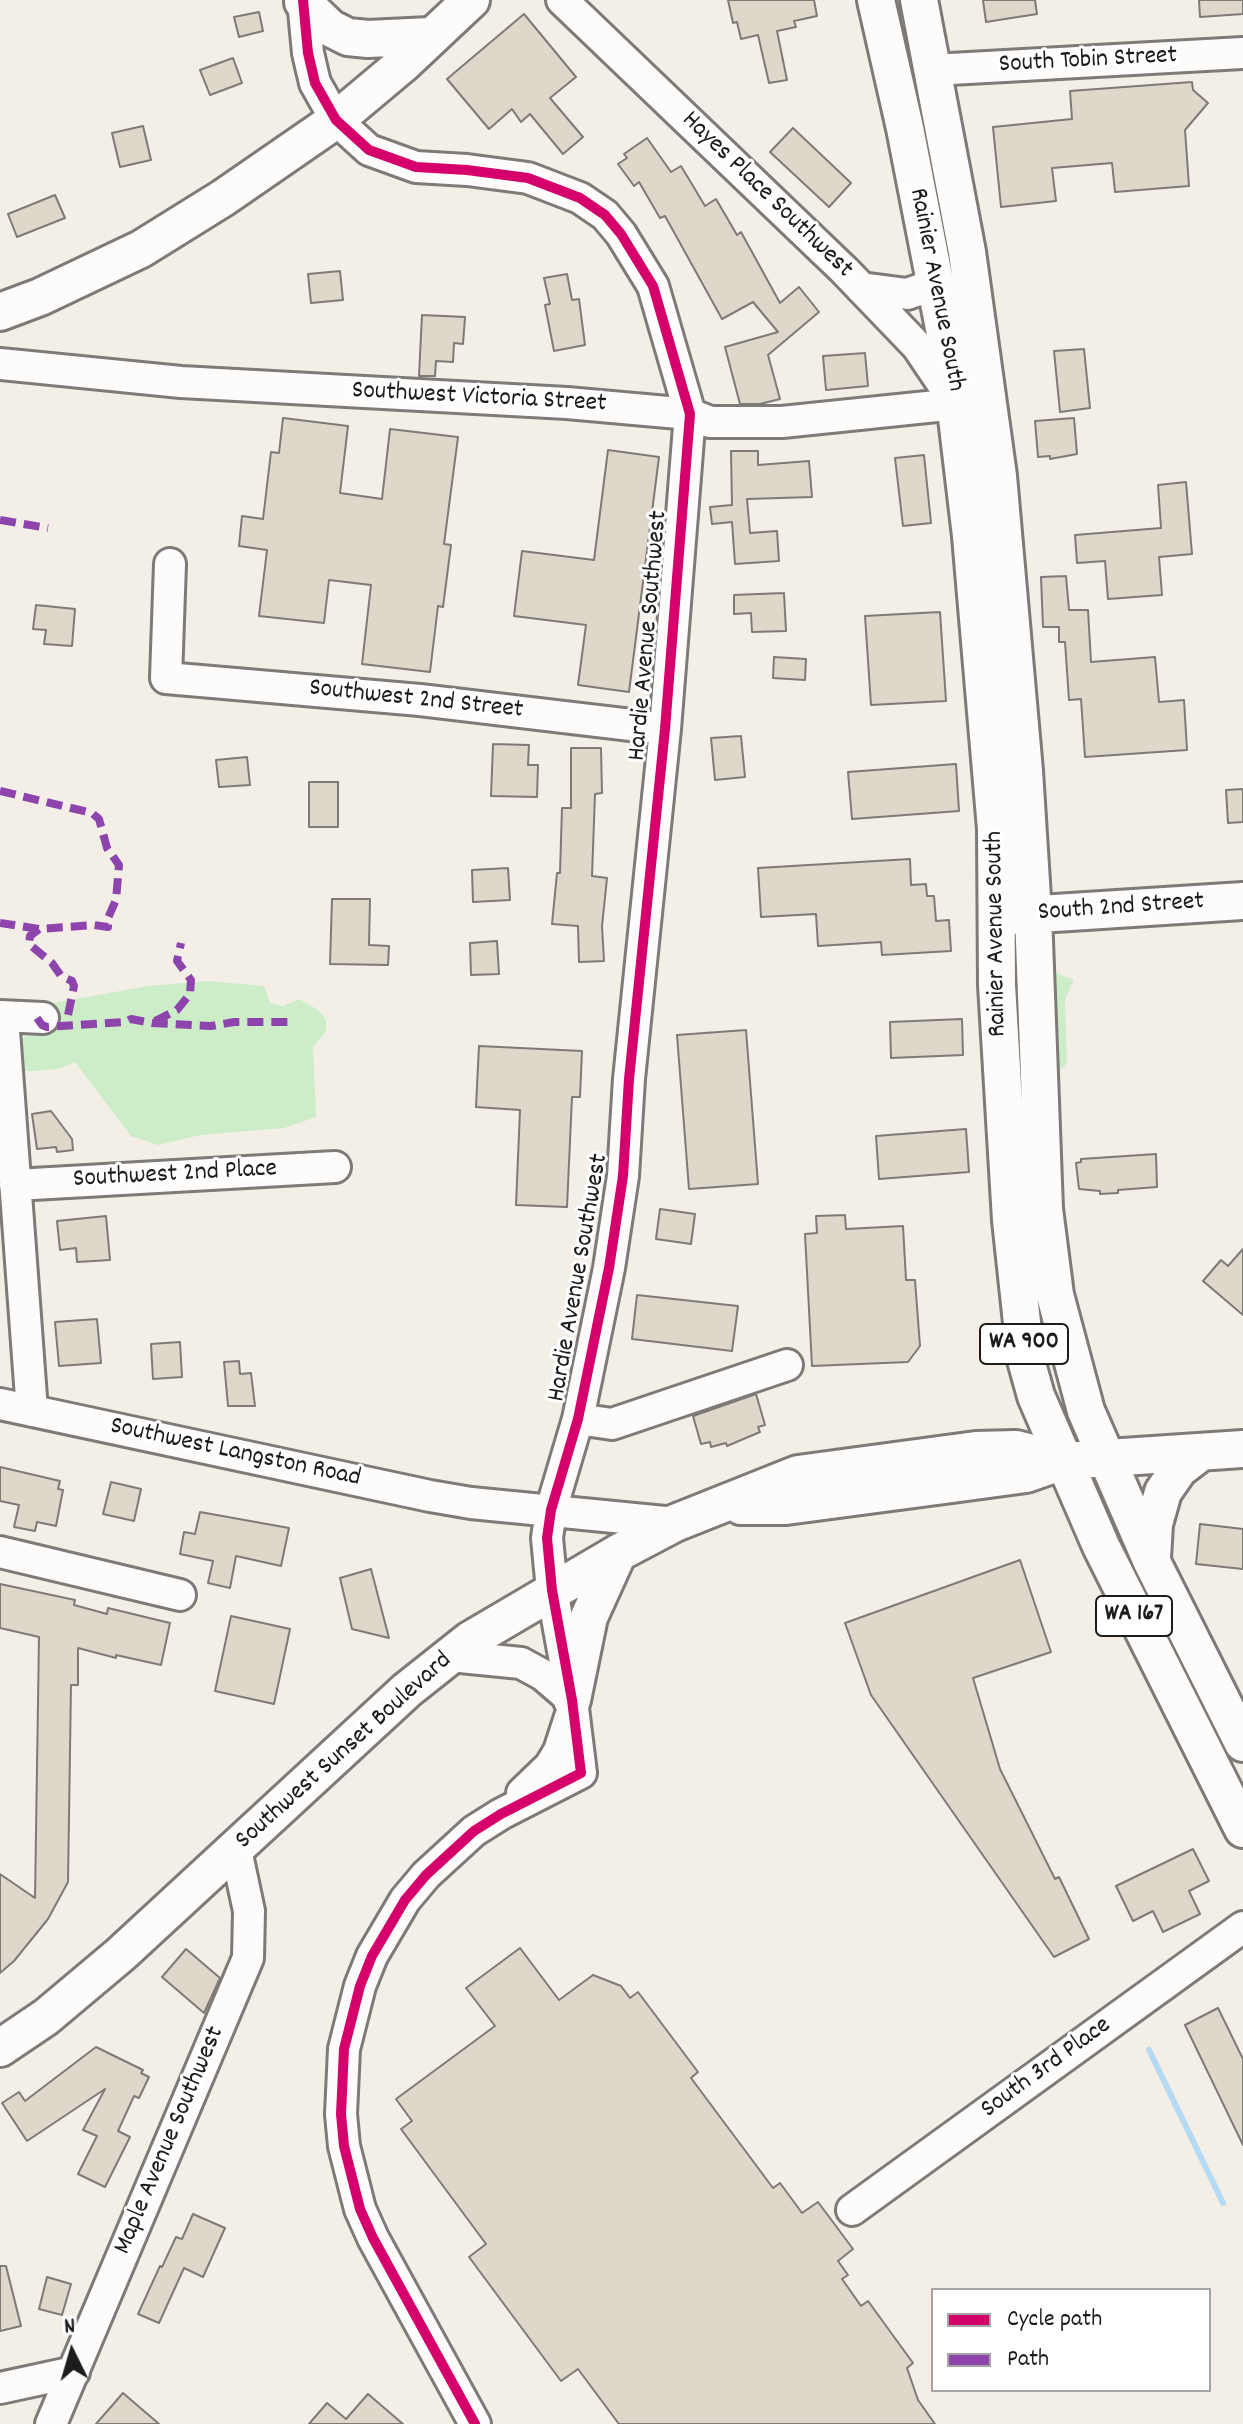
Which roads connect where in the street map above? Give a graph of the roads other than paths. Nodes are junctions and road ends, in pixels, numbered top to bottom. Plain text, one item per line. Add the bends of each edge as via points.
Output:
1 (471, 0) edge
2 (562, 0) edge
3 (876, 0) edge
4 (919, 0) edge
5 (303, 1) edge
6 (430, 36) junction
7 (1243, 53) edge
8 (932, 70) junction
9 (336, 120) junction
10 (936, 284) junction
11 (861, 288) junction
12 (0, 312) edge
13 (0, 364) edge
14 (956, 404) junction
15 (690, 414) junction
16 (170, 564) dead end
17 (665, 729) junction
18 (1243, 901) edge
19 (1016, 916) junction
20 (1, 1016) edge
21 (43, 1018) dead end
22 (335, 1167) dead end
23 (15, 1185) junction
24 (787, 1365) dead end
25 (0, 1404) edge
26 (32, 1411) junction
27 (578, 1419) junction
28 (1243, 1449) edge
29 (1200, 1453) junction
30 (1108, 1459) junction
31 (1063, 1461) junction
32 (471, 1503) junction
33 (551, 1510) junction
34 (675, 1523) junction
35 (547, 1549) junction
36 (0, 1552) edge
37 (618, 1553) junction
38 (1152, 1562) junction
39 (552, 1590) junction
40 (180, 1595) dead end
41 (450, 1656) junction
42 (572, 1700) junction
43 (1243, 1743) edge
44 (501, 1814) junction
45 (1243, 1829) edge
46 (236, 1850) junction
47 (1243, 1927) edge
48 (0, 2048) edge
49 (852, 2210) dead end
50 (74, 2372) junction
51 (0, 2388) edge
52 (51, 2424) edge
53 (475, 2424) edge

1 - 6 main road
2 - 11 street, Hayes Place Southwest
3 - 10 main road, Rainier Avenue South
4 - 8 main road, Rainier Avenue South
5 - 6 main road via 330,28 348,37
5 - 9 street, Hardie Avenue Southwest via 315,83
6 - 9 main road
7 - 8 street, South Tobin Street
8 - 19 main road, Rainier Avenue South via 967,252 998,476 1024,771
9 - 12 main road via 141,249
9 - 15 street, Hardie Avenue Southwest via 369,150 416,167 528,178 580,198 605,215 653,286
10 - 11 street via 907,294
10 - 14 main road, Rainier Avenue South
11 - 14 street, Hayes Place Southwest via 917,346
13 - 15 street, Southwest Victoria Street via 181,382
14 - 15 street, Southwest Victoria Street via 782,422 710,422
14 - 19 main road, Rainier Avenue South via 998,852
15 - 17 street, Hardie Avenue Southwest
16 - 17 street, Southwest 2nd Street via 166,678
17 - 27 street, Hardie Avenue Southwest via 623,1176
18 - 19 main road, South 2nd Street
19 - 30 main road, Rainier Avenue South via 1055,1295 1086,1411
19 - 31 main road, Rainier Avenue South / WA 900 via 997,985 1006,1157 1026,1360
20 - 21 street
20 - 23 street
22 - 23 street, Southwest 2nd Place
23 - 26 street
24 - 27 street via 612,1424
25 - 26 street, Southwest Langston Road
26 - 32 street, Southwest Langston Road
27 - 33 street, Hardie Avenue Southwest
28 - 29 main road, Southwest Sunset Boulevard
29 - 30 main road, Southwest Sunset Boulevard
29 - 38 main road via 1179,1469 1159,1502
30 - 31 main road, Southwest Sunset Boulevard
30 - 38 main road, Rainier Avenue South / WA 167
31 - 34 main road, Southwest Sunset Boulevard via 1016,1449 976,1450 798,1474
31 - 45 main road, Rainier Avenue South / WA 167
32 - 33 street, Southwest Langston Road
32 - 35 street, Southwest Langston Road via 524,1530
33 - 34 street, Southwest Langston Road
33 - 35 street, Hardie Avenue Southwest
34 - 37 main road, Southwest Sunset Boulevard
35 - 39 street, Hardie Avenue Southwest
36 - 40 street
37 - 39 main road, Southwest Sunset Boulevard
37 - 42 main road via 589,1617
38 - 43 main road, Rainier Avenue South / WA 167
39 - 41 main road, Southwest Sunset Boulevard
39 - 42 street, Hardie Avenue Southwest
41 - 42 street via 521,1663
41 - 46 main road, Southwest Sunset Boulevard
42 - 44 street, Hardie Avenue Southwest via 566,1735 550,1766
42 - 44 street, Hardie Avenue Southwest via 581,1773
44 - 53 street, Hardie Avenue Southwest via 426,1875 387,1928 357,1994 341,2081 344,2146 360,2209
46 - 48 main road, Southwest Sunset Boulevard via 46,2017
46 - 50 street, Maple Avenue Southwest via 249,1911 248,1958
47 - 49 street, South 3rd Place
50 - 51 street
50 - 52 street, Maple Avenue Southwest

